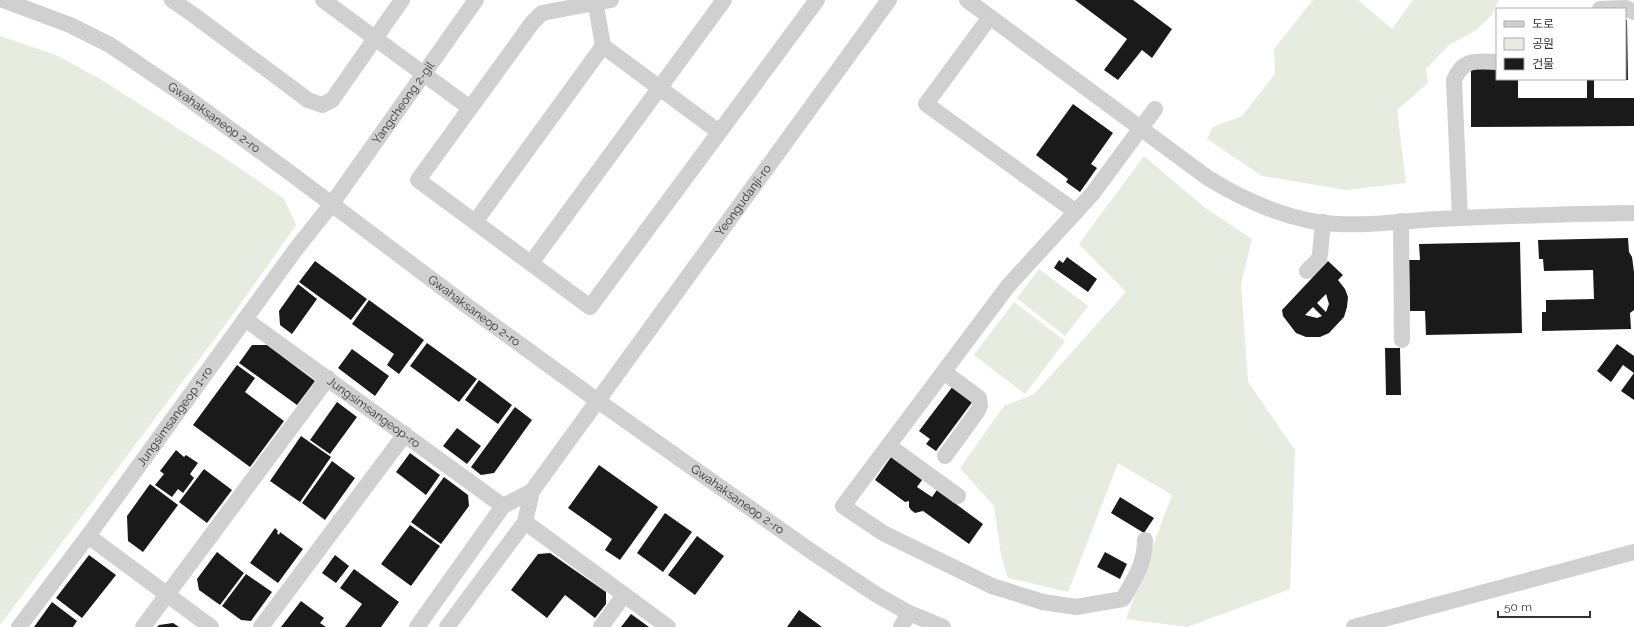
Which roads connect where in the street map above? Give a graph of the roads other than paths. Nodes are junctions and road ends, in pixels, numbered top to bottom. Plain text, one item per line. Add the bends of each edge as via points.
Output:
1 (3, 0) edge
2 (172, 0) edge
3 (323, 0) edge
4 (402, 0) edge
5 (476, 0) edge
6 (612, 0) edge
7 (724, 0) edge
8 (817, 0) edge
9 (889, 0) edge
10 (595, 1) edge
11 (975, 2) edge
12 (990, 17) junction
13 (375, 38) junction
14 (603, 46) junction
15 (1496, 62) edge
16 (423, 74) junction
17 (660, 88) junction
18 (470, 108) junction
19 (1154, 109) dead end
20 (1140, 128) junction
21 (719, 132) junction
22 (331, 205) junction
23 (1076, 212) junction
24 (1634, 213) edge
25 (1460, 218) junction
26 (1401, 221) junction
27 (475, 222) junction
28 (1322, 222) junction
29 (531, 263) junction
30 (1307, 272) dead end
31 (245, 319) junction
32 (1402, 340) dead end
33 (944, 372) junction
34 (328, 378) junction
35 (598, 401) junction
36 (405, 434) junction
37 (889, 446) junction
38 (945, 456) dead end
39 (532, 491) junction
40 (958, 496) dead end
41 (503, 506) junction
42 (525, 522) junction
43 (88, 536) junction
44 (1145, 540) dead end
45 (1634, 552) edge
46 (168, 594) junction
47 (624, 595) junction
48 (905, 620) edge
49 (19, 627) edge
50 (143, 627) edge
51 (211, 627) edge
52 (261, 627) edge
53 (417, 627) edge
54 (446, 627) edge
55 (601, 627) edge
56 (668, 627) edge
57 (944, 627) edge
58 (1354, 627) edge

1 - 22 street, Gwahaksaneop 2-ro via 70,25 110,46 178,91
2 - 13 street via 316,104 322,105 332,100
3 - 13 street
4 - 13 street
5 - 16 street, Yangcheong 2-gil
6 - 10 street
7 - 17 street
8 - 21 street
9 - 35 street, Yeongudanji-ro
10 - 14 street
10 - 18 street via 542,13
11 - 12 street
12 - 20 street
12 - 23 street via 926,104
13 - 16 street
14 - 17 street
14 - 27 street
15 - 25 street via 1473,61 1457,72 1454,80
16 - 18 street
16 - 22 street, Yangcheong 2-gil
17 - 21 street
17 - 29 street
18 - 27 street via 418,180
19 - 20 street
20 - 23 street via 1093,193
20 - 28 street via 1208,178 1236,195 1291,216
21 - 29 street via 590,306
22 - 31 street, Jungsimsangeop 1-ro
22 - 35 street, Gwahaksaneop 2-ro
23 - 33 street via 1017,274
24 - 25 street
25 - 26 street
26 - 28 street via 1355,224
26 - 32 street
27 - 29 street
28 - 30 street via 1319,259
31 - 34 street, Jungsimsangeop-ro
31 - 43 street, Jungsimsangeop 1-ro
33 - 37 street
33 - 38 street via 979,398 980,406
34 - 36 street, Jungsimsangeop-ro
34 - 46 street
35 - 39 street
35 - 48 street, Gwahaksaneop 2-ro via 877,595
36 - 41 street, Jungsimsangeop-ro
36 - 52 street
37 - 40 street
37 - 44 street via 843,506 883,533 992,586 1043,602 1076,607 1123,599 1145,554
39 - 41 street
39 - 42 street
41 - 53 street
42 - 47 street
42 - 54 street
43 - 46 street
43 - 49 street, Jungsimsangeop 1-ro
45 - 58 street
46 - 50 street
46 - 51 street
47 - 55 street
47 - 56 street
48 - 57 street, Gwahaksaneop 2-ro

